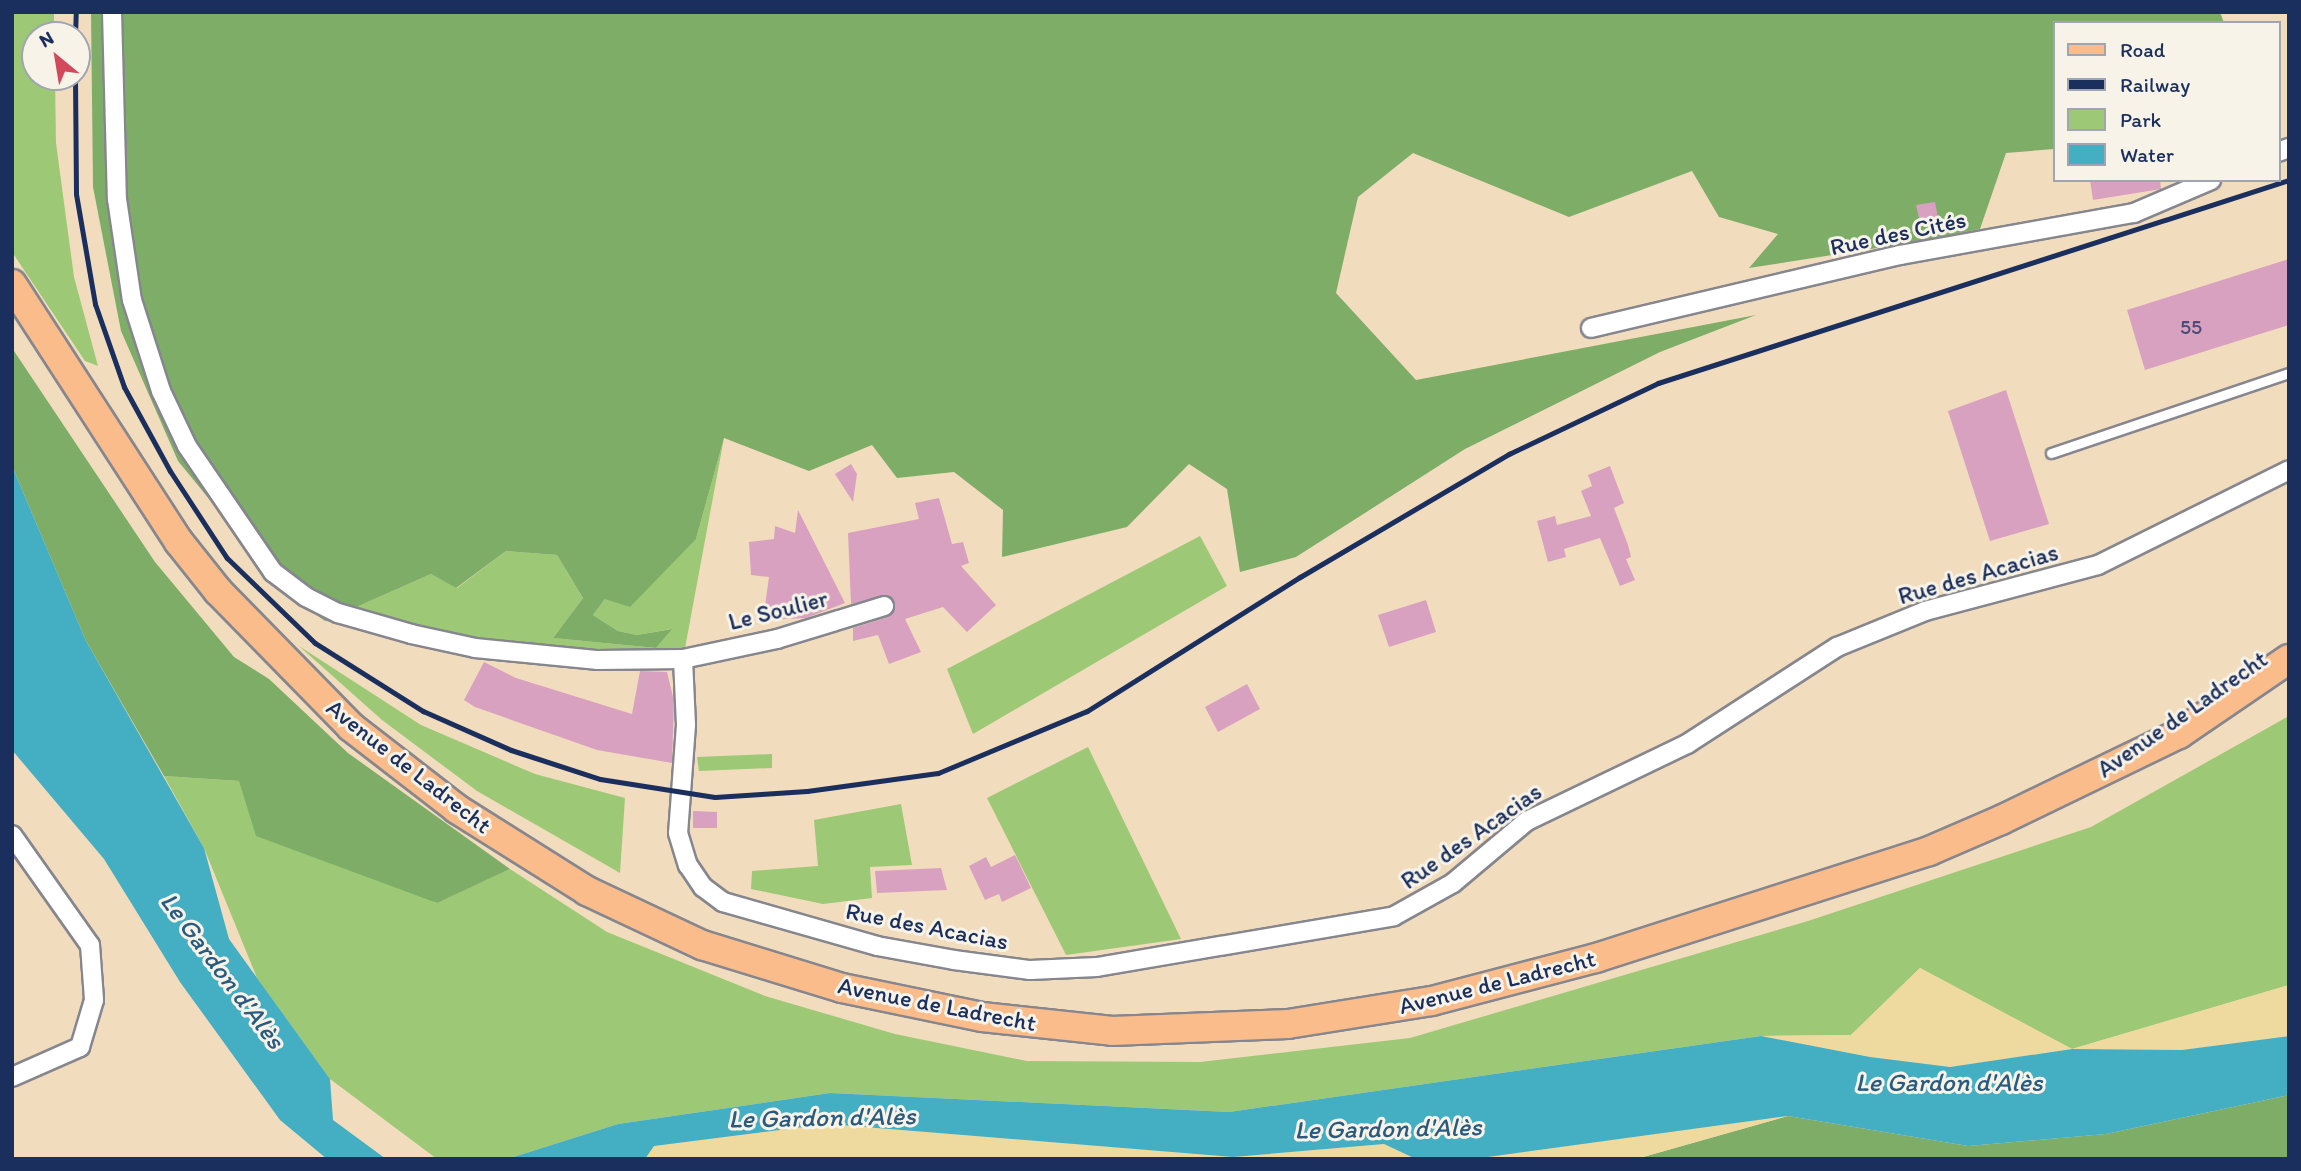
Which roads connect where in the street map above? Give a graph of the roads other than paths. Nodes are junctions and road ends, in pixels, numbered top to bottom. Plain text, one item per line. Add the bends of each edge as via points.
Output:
1 (112, 12) edge
2 (2206, 182) edge
3 (12, 284) edge
4 (1591, 328) dead end
5 (2289, 373) edge
6 (2051, 453) dead end
7 (2289, 470) edge
8 (884, 606) dead end
9 (2289, 638) edge
10 (683, 659) junction
11 (2289, 659) edge
12 (2074, 788) junction
13 (12, 835) edge
14 (12, 1077) edge

1 - 10 street, Le Soulier via 117,200 132,300 161,391 187,446 273,572 306,597 338,612 475,649 597,660
2 - 4 street, Rue des Cités via 2134,214 1900,256
3 - 12 main road, Avenue de Ladrecht via 179,542 260,637 351,727 457,809 587,891 702,945 842,988 982,1017 1112,1031 1219,1029 1360,1015 1503,983 1689,930 1929,851
5 - 6 lane
7 - 10 street, Rue des Acacias via 2098,565 1925,611 1837,648 1678,749 1527,821 1453,883 1417,906 1356,926 1062,971 954,960 877,946 723,902 703,887 688,865 676,813 686,717
8 - 10 street, Le Soulier via 777,639
9 - 12 main road, Avenue de Ladrecht via 2179,721
11 - 12 main road, Avenue de Ladrecht via 2179,734
13 - 14 street via 90,945 94,1000 80,1047

